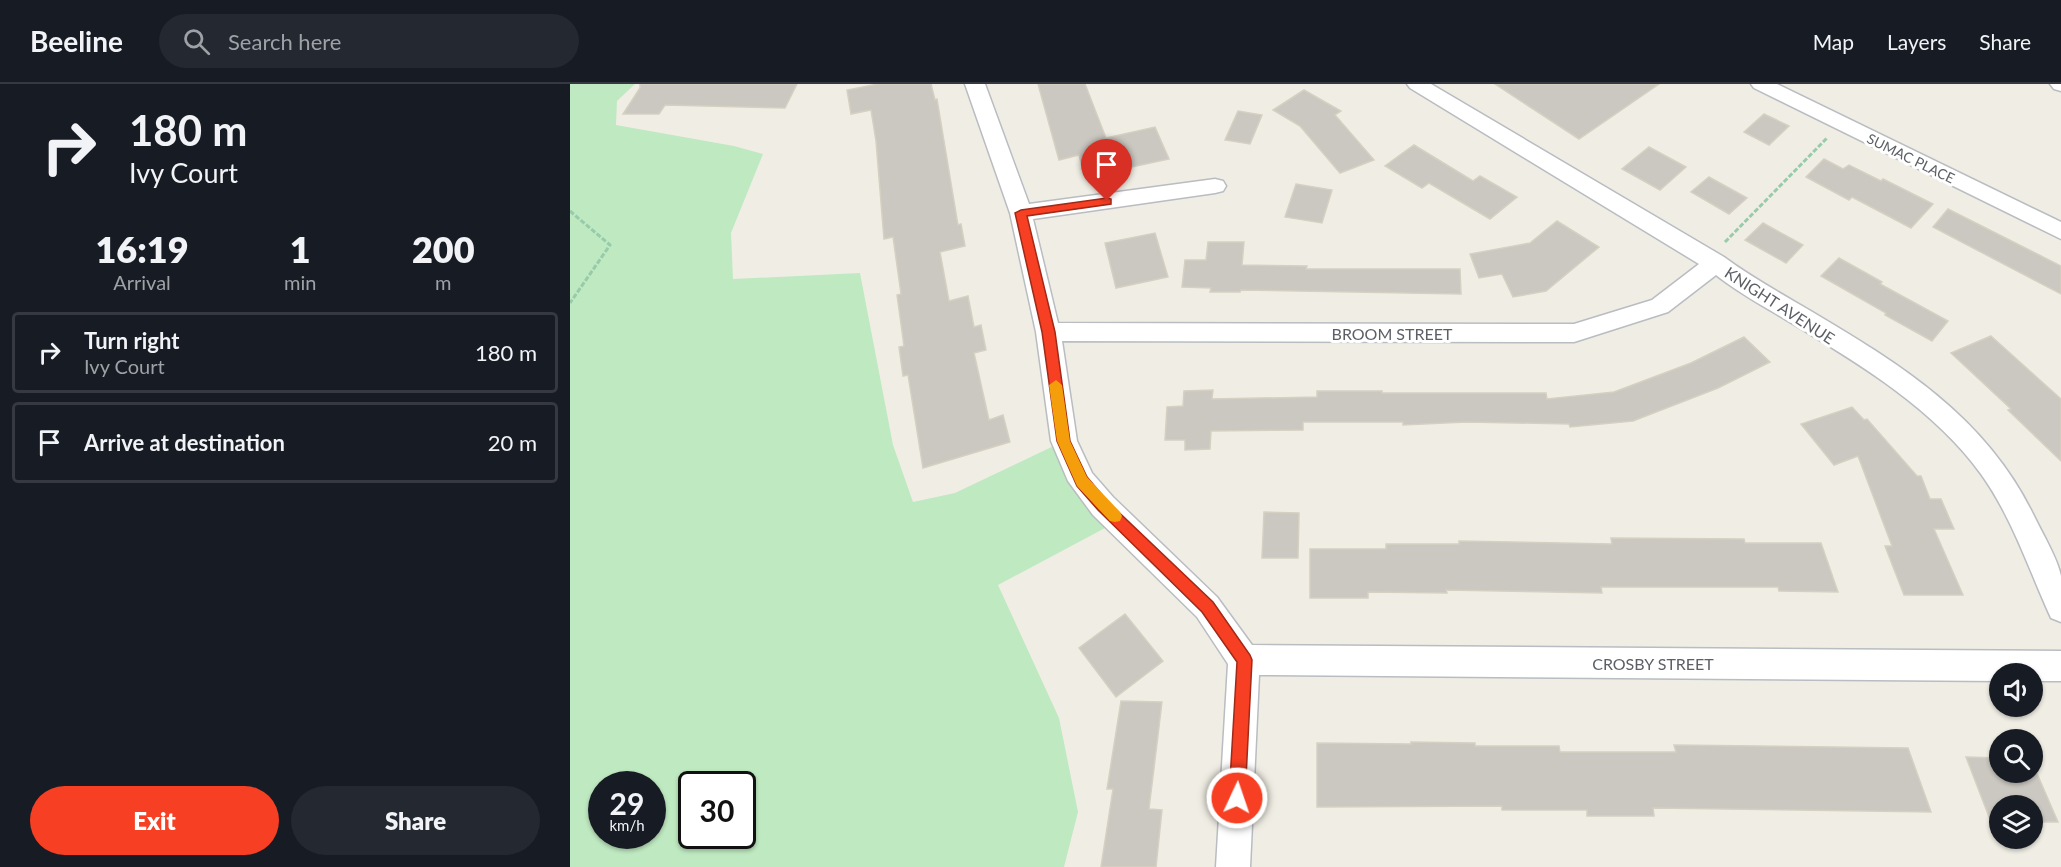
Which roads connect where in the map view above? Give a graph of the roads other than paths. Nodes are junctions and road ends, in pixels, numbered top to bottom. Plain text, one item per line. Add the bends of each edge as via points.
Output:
1 (975, 84) edge
2 (1417, 84) edge
3 (1761, 84) edge
4 (1215, 186) dead end
5 (1021, 213) junction
6 (2061, 231) edge
7 (1712, 261) junction
8 (1048, 332) junction
9 (2061, 608) edge
10 (1244, 660) junction
11 (2061, 666) edge
12 (1233, 867) edge

1 - 5 street
2 - 7 street, KNIGHT AVENUE
3 - 6 street, SUMAC PLACE
4 - 5 street
5 - 8 street
7 - 8 street, BROOM STREET via 1660,306 1574,333
7 - 9 street, KNIGHT AVENUE via 1921,397 1960,431 1990,466
8 - 10 street via 1064,441 1082,481 1207,607
10 - 11 street, CROSBY STREET
10 - 12 street

